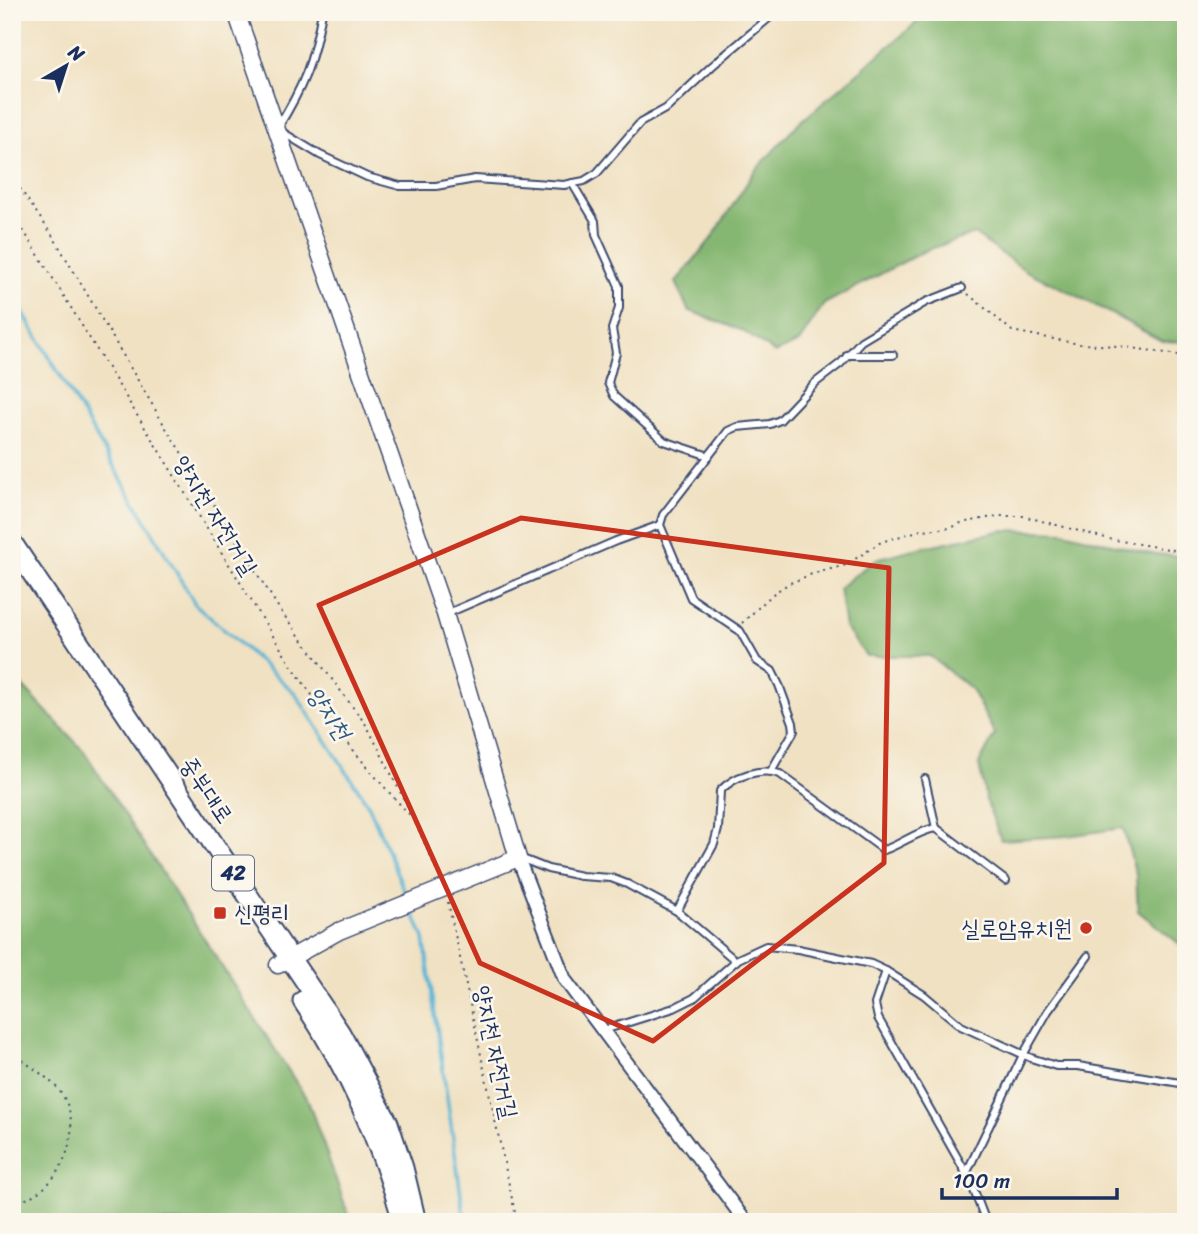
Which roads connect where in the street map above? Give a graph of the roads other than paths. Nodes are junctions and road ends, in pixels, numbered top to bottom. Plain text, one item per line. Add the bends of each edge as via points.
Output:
1 (236, 12) edge
2 (322, 12) edge
3 (776, 12) edge
4 (277, 129) junction
5 (572, 183) junction
6 (962, 288) road end
7 (847, 355) junction
8 (893, 355) dead end
9 (709, 456) junction
10 (660, 525) junction
11 (12, 543) edge
12 (12, 567) edge
13 (444, 614) junction
14 (771, 771) junction
15 (925, 779) dead end
16 (936, 828) junction
17 (518, 858) junction
18 (1006, 881) dead end
19 (677, 911) junction
20 (1088, 956) dead end
21 (284, 961) junction
22 (736, 961) junction
23 (886, 971) junction
24 (602, 1031) junction
25 (1023, 1055) junction
26 (1186, 1084) edge
27 (966, 1174) junction
28 (403, 1222) edge
29 (416, 1222) edge
30 (746, 1222) edge
31 (986, 1222) edge

1 - 4 street
2 - 4 lane via 310,69
3 - 5 lane via 667,108 640,123 597,173
4 - 5 lane via 320,155 400,187 475,179
4 - 13 street
5 - 9 lane via 595,221 596,235 619,286 619,308 612,329 616,353 607,383 614,396 664,441
6 - 7 lane via 926,302 861,341
7 - 8 lane
7 - 9 lane via 780,420 728,431
9 - 10 lane
10 - 13 lane
10 - 14 lane via 691,598 740,631 757,661 772,671 794,732
11 - 21 main road, 중부대로 / 42
12 - 21 main road, 중부대로 / 42
13 - 17 street
14 - 16 lane via 884,850
14 - 19 lane via 728,782 720,791 714,844
15 - 16 lane
16 - 18 lane
17 - 19 lane via 548,869 611,878
17 - 21 street via 339,931
17 - 24 street via 565,980
19 - 22 lane
20 - 25 lane
21 - 28 main road, 중부대로 / 42 via 366,1114
21 - 29 main road, 중부대로 / 42 via 340,1033 388,1123
22 - 23 lane via 766,946 871,964
22 - 24 lane via 694,998
23 - 25 lane via 961,1026
23 - 27 lane via 874,1004 877,1018
24 - 30 street
25 - 26 lane via 1056,1066
25 - 27 lane
27 - 31 lane

